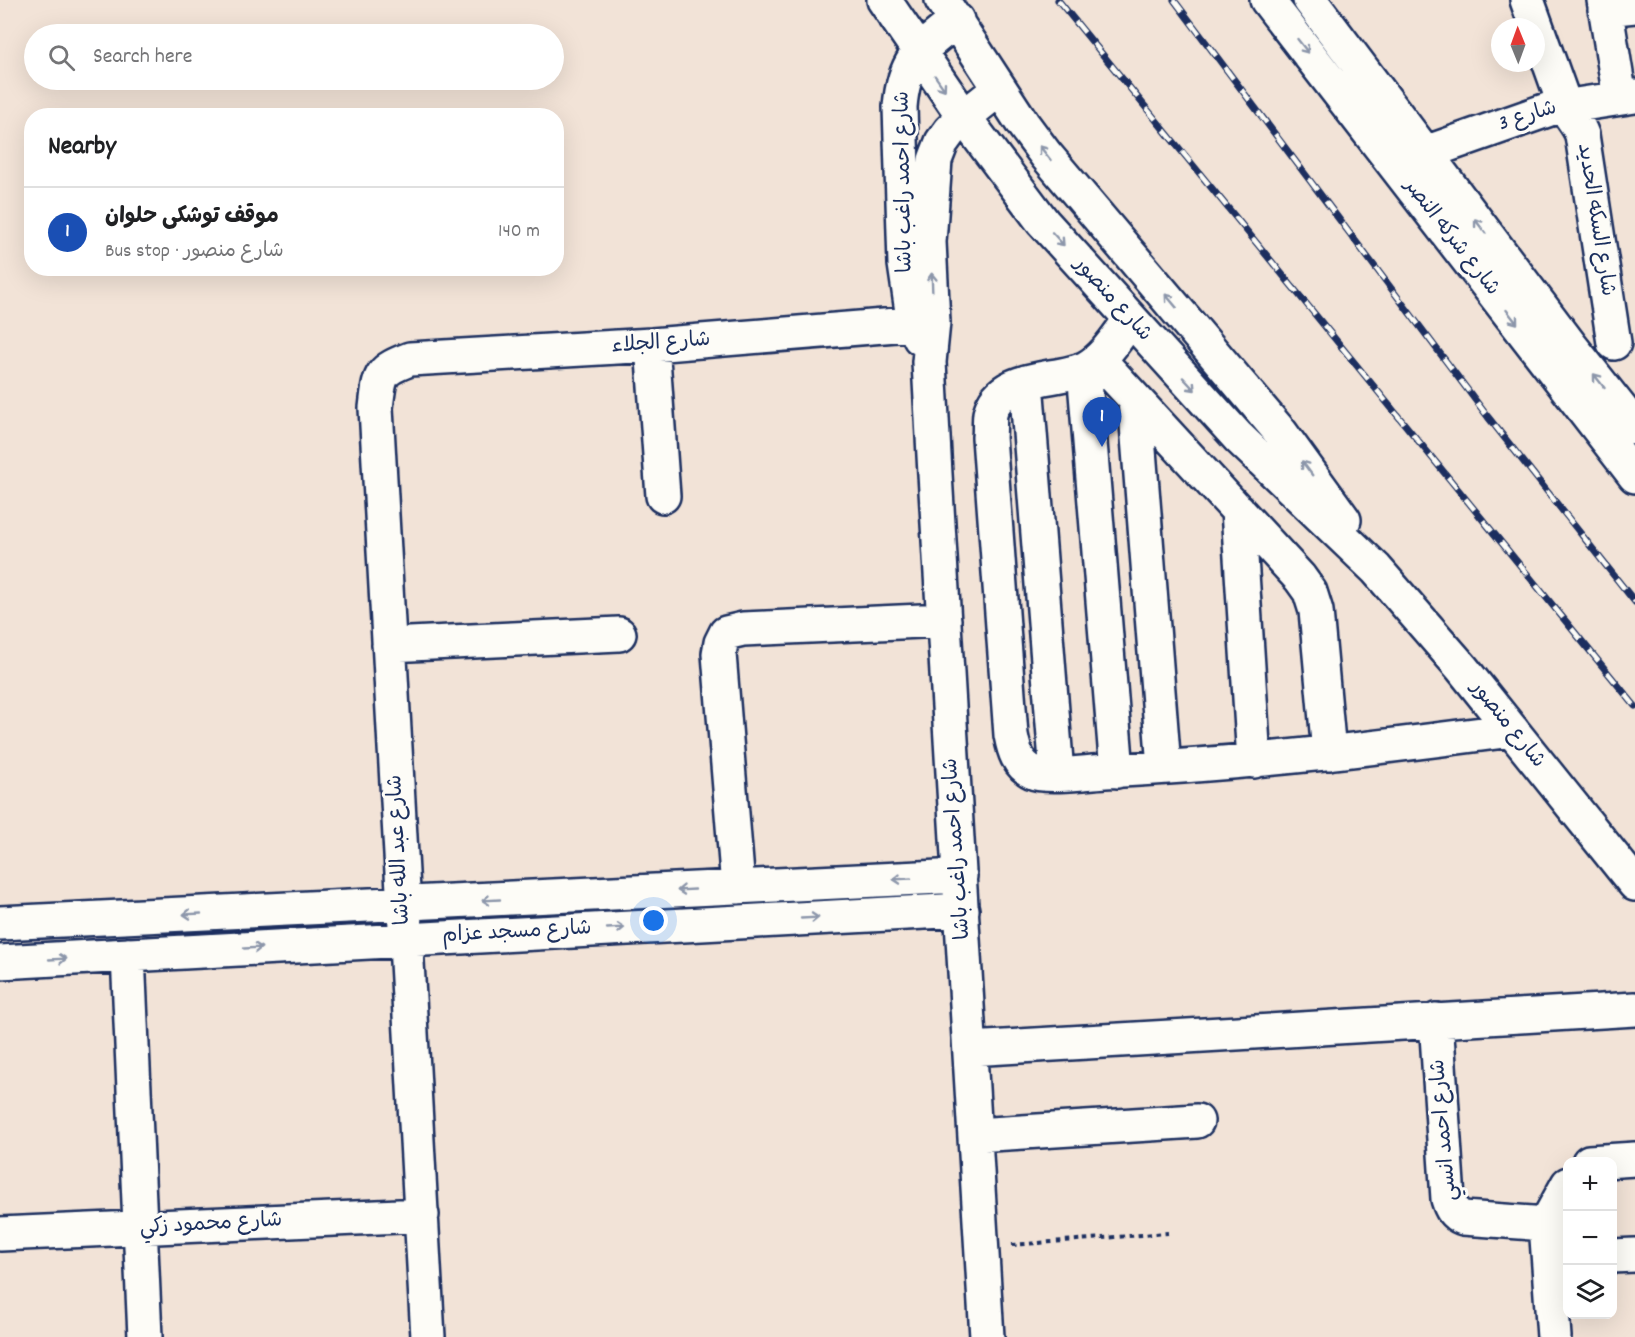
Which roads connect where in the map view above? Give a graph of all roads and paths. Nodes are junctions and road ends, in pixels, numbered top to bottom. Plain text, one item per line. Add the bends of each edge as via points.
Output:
1 (884, 0) edge
2 (1267, 0) edge
3 (1310, 0) edge
4 (1527, 0) edge
5 (1615, 5) edge
6 (949, 10) edge
7 (918, 51) junction
8 (999, 89) junction
9 (1627, 97) edge
10 (1565, 106) junction
11 (964, 117) junction
12 (1425, 153) junction
13 (1130, 320) junction
14 (924, 323) junction
15 (1625, 343) edge
16 (652, 345) junction
17 (1570, 345) junction
18 (1091, 364) junction
19 (390, 366) joint
20 (1026, 382) junction
21 (1135, 399) junction
22 (1635, 427) edge
23 (1635, 476) edge
24 (663, 496) dead end
25 (1238, 510) junction
26 (1376, 569) junction
27 (944, 620) junction
28 (619, 634) dead end
29 (389, 645) junction
30 (1512, 730) junction
31 (1329, 753) junction
32 (1254, 761) junction
33 (1164, 767) junction
34 (1117, 771) junction
35 (1057, 774) junction
36 (960, 876) junction
37 (1635, 884) edge
38 (738, 887) junction
39 (403, 904) junction
40 (962, 910) junction
41 (0, 923) edge
42 (405, 939) junction
43 (128, 956) junction
44 (0, 962) edge
45 (1635, 1009) edge
46 (1436, 1020) junction
47 (970, 1049) junction
48 (1197, 1121) dead end
49 (975, 1135) junction
50 (1635, 1159) edge
51 (1617, 1160) edge
52 (1563, 1193) edge
53 (422, 1215) junction
54 (1546, 1224) junction
55 (140, 1228) junction
56 (1167, 1233) dead end
57 (0, 1234) edge
58 (982, 1247) junction
59 (1635, 1255) edge
60 (1617, 1256) edge
61 (1558, 1261) edge
62 (145, 1337) edge
63 (428, 1337) edge
64 (987, 1337) edge
65 (1554, 1337) edge

1 - 7 street, شارع منصور
2 -> 23 street, شارع شركه النصر
3 - 12 street, شارع شركه النصر
4 - 10 street, شارع السكه الحديد
5 - 9 street
6 - 7 street, شارع احمد راغب باشا
6 - 8 street, شارع منصور
7 -> 11 street, شارع منصور
7 - 14 street, شارع احمد راغب باشا via 906,72 900,107 905,264
8 - 11 street, شارع احمد راغب باشا
26 -> 8 street, شارع منصور via 1281,433 1052,162
9 - 10 street, شارع 3
10 - 12 street, شارع 3
10 - 15 street, شارع السكه الحديد via 1582,135
11 -> 13 street, شارع منصور via 1043,222
14 -> 11 street, شارع احمد راغب باشا via 934,160 942,142
17 -> 12 street, شارع شركه النصر
13 - 18 street
13 -> 26 street, شارع منصور via 1238,437
14 - 16 street, شارع الجلاء
14 - 27 street, شارع احمد راغب باشا
15 - 17 street
16 - 19 street, شارع الجلاء via 432,357
16 - 24 street
22 -> 17 street, شارع شركه النصر
18 - 20 street
18 - 21 street
18 - 34 street
19 - 29 street, شارع عبد الله باشا via 379,385 376,408
20 - 35 street
20 - 35 street via 997,398 990,414 989,437 1011,735 1021,764 1035,773
21 - 25 street
21 - 33 street
25 - 31 street via 1306,585 1314,600
25 - 32 street
26 - 30 street, شارع منصور
27 - 36 street, شارع احمد راغب باشا
27 - 38 street via 726,633 719,654
28 - 29 street
29 - 39 street, شارع عبد الله باشا
30 - 31 street
30 - 37 street, شارع منصور
31 - 32 street
32 - 33 street
33 - 34 street
34 - 35 street
36 -> 38 street, شارع مسجد عزام
36 - 40 street, شارع احمد راغب باشا
38 -> 39 street, شارع مسجد عزام
39 -> 41 street, شارع مسجد عزام
39 - 42 street, شارع عبد الله باشا
42 -> 40 street, شارع مسجد عزام
40 - 47 street, شارع احمد راغب باشا
43 -> 42 street, شارع مسجد عزام
42 - 53 street, شارع عبد الله باشا
44 -> 43 street, شارع مسجد عزام
43 - 55 street
45 - 46 street
46 - 47 street
46 - 54 street, شارع احمد انسي via 1451,1207 1462,1218
47 - 49 street, شارع احمد راغب باشا
48 - 49 street
49 - 58 street, شارع احمد راغب باشا
50 - 51 street
52 - 54 street
53 - 55 street, شارع محمود زكي
53 - 63 street, شارع عبد الله باشا
54 - 61 street
55 - 57 street, شارع محمود زكي
55 - 62 street
56 - 58 path
58 - 64 street, شارع احمد راغب باشا
59 - 60 street
61 - 65 street

